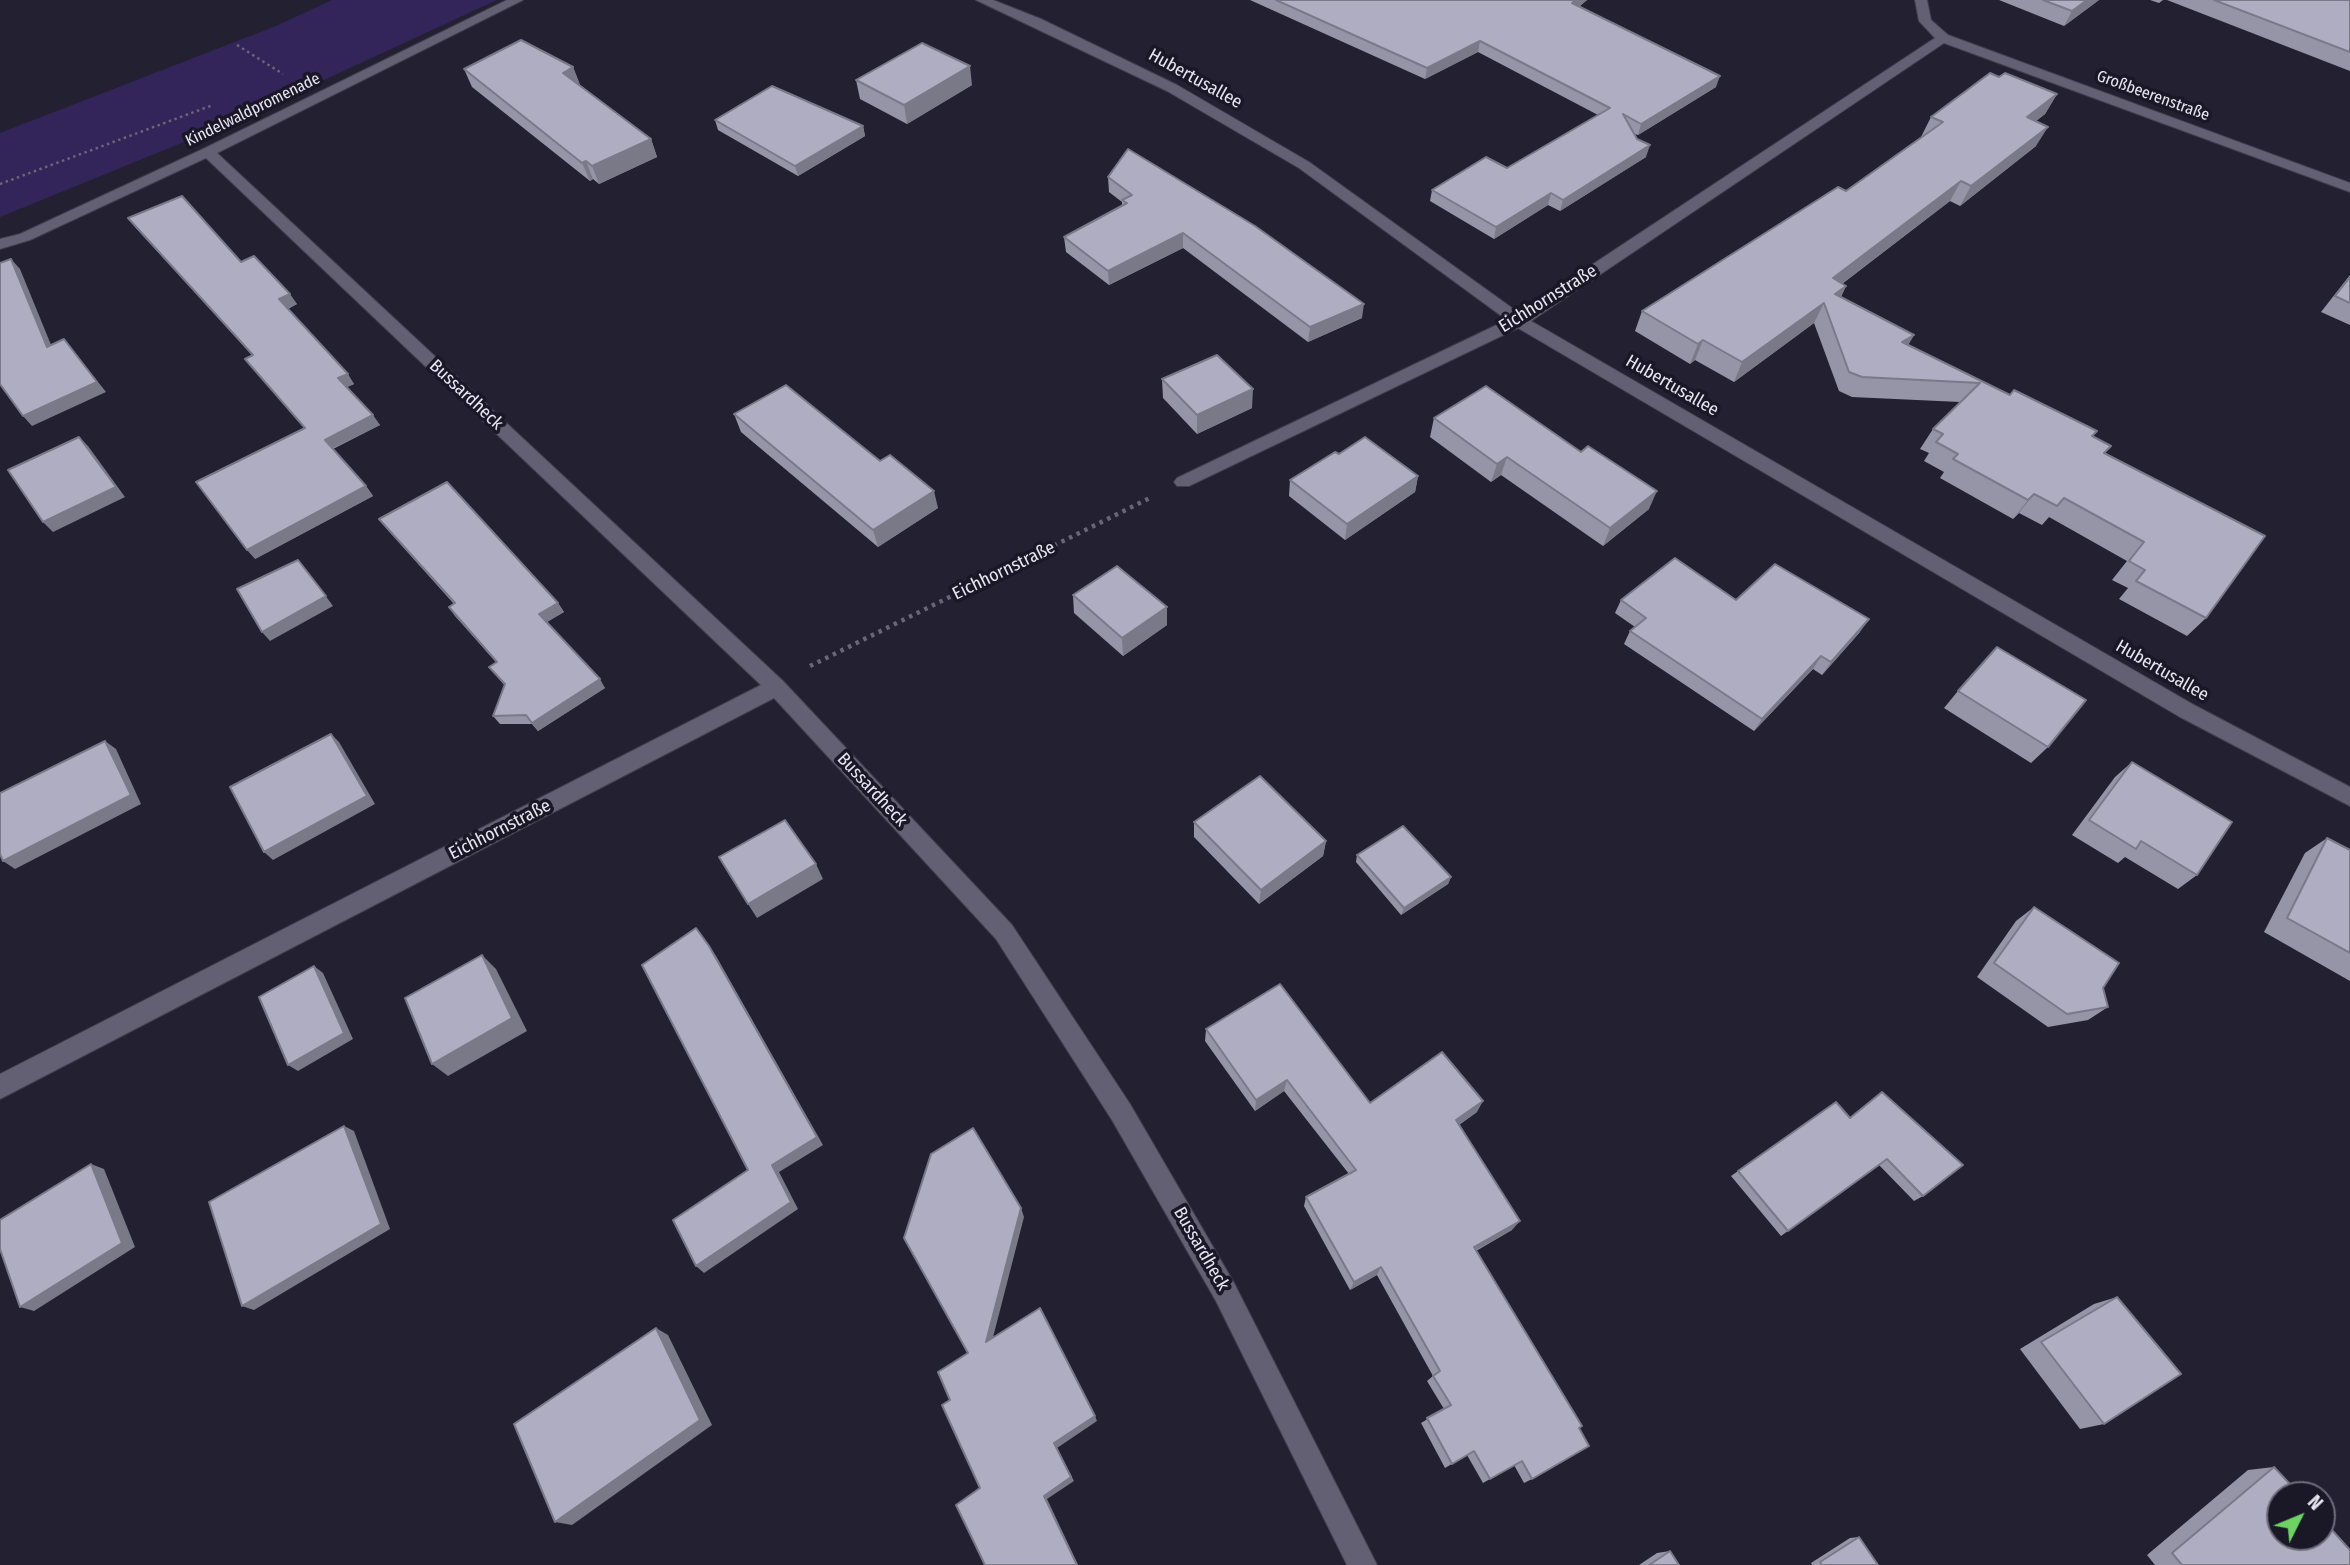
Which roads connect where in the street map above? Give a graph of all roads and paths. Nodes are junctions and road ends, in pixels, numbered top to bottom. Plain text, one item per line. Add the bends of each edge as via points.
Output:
1 (517, 0) edge
2 (982, 0) edge
3 (1921, 0) edge
4 (1943, 38) junction
5 (237, 45) dead end
6 (274, 81) dead end
7 (223, 102) dead end
8 (208, 152) junction
9 (0, 184) edge
10 (2350, 188) edge
11 (0, 244) edge
12 (1519, 321) junction
13 (1183, 482) joint
14 (776, 687) junction
15 (2350, 797) edge
16 (0, 1087) edge
17 (1362, 1565) edge

1 - 8 street, Kindelwaldpromenade
2 - 12 street, Hubertusallee via 1172,88 1304,165
3 - 4 street via 1925,21
4 - 10 street, Großbeerenstraße
4 - 12 street, Eichhornstraße
5 - 6 path via 286,76
7 - 9 path
8 - 11 street, Kindelwaldpromenade via 25,237
8 - 14 street, Bussardheck
12 - 13 street, Eichhornstraße
12 - 15 street, Hubertusallee via 2187,711
13 - 14 path, Eichhornstraße
14 - 16 street, Eichhornstraße
14 - 17 street, Bussardheck via 1004,932 1121,1112 1225,1292

